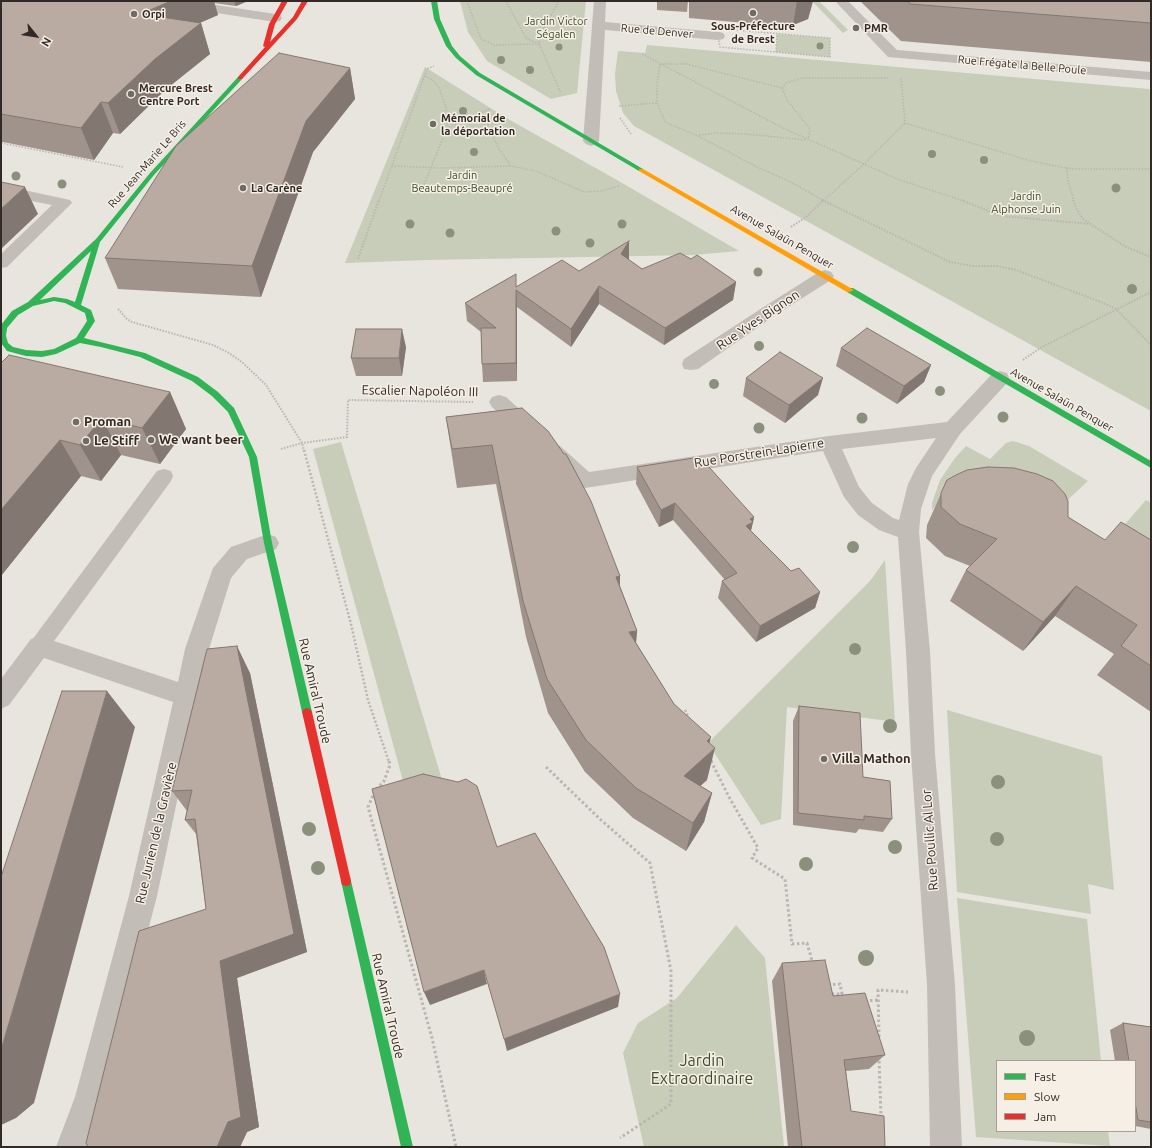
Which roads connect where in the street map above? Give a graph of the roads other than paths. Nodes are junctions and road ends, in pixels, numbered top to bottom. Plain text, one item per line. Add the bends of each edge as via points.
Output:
1 (165, 1) edge
2 (285, 1) edge
3 (305, 1) edge
4 (434, 1) edge
5 (600, 1) edge
6 (841, 1) edge
7 (275, 18) junction
8 (598, 25) junction
9 (718, 36) road end
10 (264, 53) junction
11 (1151, 76) edge
12 (591, 141) junction
13 (1, 190) edge
14 (98, 240) junction
15 (1, 263) edge
16 (825, 276) junction
17 (31, 304) junction
18 (78, 305) junction
19 (1, 336) edge
20 (78, 340) junction
21 (26, 353) junction
22 (14, 361) edge
23 (692, 364) dead end
24 (1000, 378) junction
25 (499, 402) road end
26 (953, 429) junction
27 (829, 443) junction
28 (1151, 464) edge
29 (164, 476) dead end
30 (908, 532) junction
31 (268, 543) junction
32 (39, 646) junction
33 (187, 696) junction
34 (1, 698) edge
35 (72, 1147) edge
36 (407, 1147) edge
37 (946, 1147) edge

1 - 7 street
2 - 7 main road, Rue Jean-Marie Le Bris
3 - 10 main road, Rue Jean-Marie Le Bris via 295,18
4 - 12 main road, Avenue Salaün Penquer via 437,19 449,46 464,63 478,74
5 - 8 street
6 - 11 street, Rue Frégate la Belle Poule via 893,54
7 - 10 main road, Rue Jean-Marie Le Bris
8 - 9 street, Rue de Denver
8 - 12 street
10 - 14 main road, Rue Jean-Marie Le Bris via 152,174
12 - 16 main road, Avenue Salaün Penquer
13 - 15 street via 64,203
14 - 17 main road, Rue Jean-Marie Le Bris
14 - 18 main road, Rue Jean-Marie Le Bris
16 - 23 street, Rue Yves Bignon
16 - 24 main road, Avenue Salaün Penquer
17 - 18 main road via 54,300
17 - 19 main road via 15,313 6,322
18 - 20 main road via 88,312 91,321
19 - 21 main road via 10,349
20 - 21 main road via 56,351 42,354
20 - 31 main road, Rue Amiral Troude via 155,360 195,379 232,410 253,458
21 - 22 main road
24 - 26 street, Rue Poullic Al Lor
24 - 28 main road, Avenue Salaün Penquer
25 - 27 street, Rue Porstrein-Lapierre via 585,480
26 - 27 street, Rue Porstrein-Lapierre
26 - 30 street, Rue Poullic Al Lor via 920,479 911,509
27 - 30 street via 850,491 865,509 886,524
29 - 32 lane
30 - 37 street, Rue Poullic Al Lor via 941,985
31 - 33 street, Rue Jurien de la Gravière via 239,553 221,574 197,649
31 - 36 main road, Rue Amiral Troude
32 - 33 street
32 - 34 street
33 - 35 street, Rue Jurien de la Gravière via 143,896 90,1097

